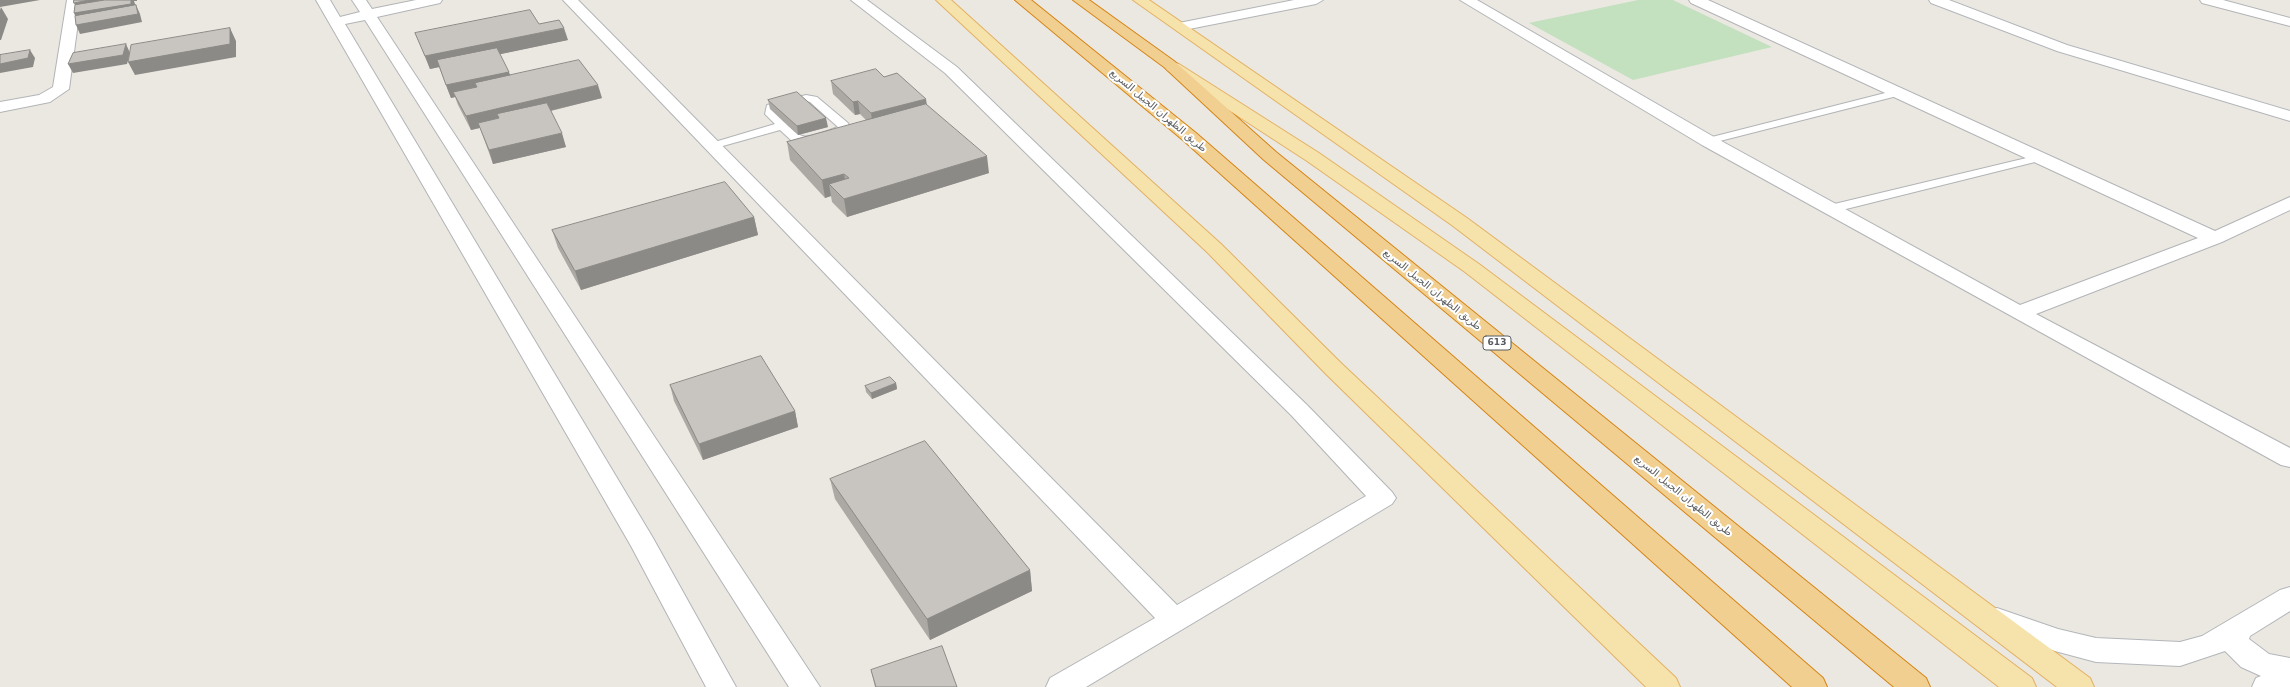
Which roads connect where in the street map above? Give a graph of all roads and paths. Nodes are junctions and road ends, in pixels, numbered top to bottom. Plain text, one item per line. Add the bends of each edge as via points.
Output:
1 (74, 0) edge
2 (323, 0) edge
3 (435, 0) edge
4 (570, 0) edge
5 (858, 0) edge
6 (942, 0) edge
7 (1022, 0) edge
8 (1080, 0) edge
9 (1140, 0) edge
10 (1316, 0) edge
11 (1467, 0) edge
12 (1696, 0) edge
13 (1936, 0) edge
14 (1969, 0) edge
15 (2207, 0) edge
16 (364, 7) edge
17 (334, 22) junction
18 (2290, 22) edge
19 (1179, 27) junction
20 (1169, 64) junction
21 (1897, 93) junction
22 (2290, 103) edge
23 (0, 107) edge
24 (2290, 116) edge
25 (781, 126) junction
26 (1708, 141) junction
27 (712, 146) junction
28 (2038, 158) junction
29 (2290, 203) edge
30 (1830, 209) junction
31 (2215, 238) junction
32 (2019, 313) junction
33 (2290, 459) edge
34 (2290, 598) edge
35 (1978, 610) junction
36 (1174, 620) junction
37 (2237, 630) junction
38 (2290, 670) edge
39 (2290, 673) edge
40 (722, 687) edge
41 (805, 687) edge
42 (1061, 687) edge
43 (1666, 687) edge
44 (1812, 687) edge
45 (1915, 687) edge
46 (2021, 687) edge
47 (2079, 687) edge
48 (2267, 687) edge

1 - 23 street via 61,89 44,99
2 - 17 street
3 - 16 street
4 - 27 street
5 - 36 street via 951,70 1299,410 1383,498
6 - 43 main road via 1214,248 1334,369
7 - 44 highway, طريق الظهران الجبيل السريع via 1190,137
8 - 20 highway, طريق الظهران الجبيل السريع / 613
9 - 19 main road
10 - 19 street
11 - 26 street
12 - 21 street
13 - 24 street via 2062,48
14 - 22 street via 2104,50
15 - 18 street
16 - 17 street
16 - 41 street
17 - 40 street via 644,545
19 - 35 main road via 1460,222
20 - 45 highway, طريق الظهران الجبيل السريع / 613 via 1276,161
20 - 46 main road via 1313,157 1472,268
21 - 26 lane
21 - 28 street
25 - 25 lane via 797,140 803,141 838,132 844,125 813,99 806,98 772,107 770,114
25 - 27 lane
26 - 30 street
27 - 36 street
28 - 30 lane
28 - 31 street
29 - 31 street
30 - 32 street
31 - 32 street
32 - 33 street
34 - 37 street
35 - 37 street via 2008,624 2055,640 2096,650 2180,654 2211,645
35 - 47 main road
36 - 42 street
37 - 38 street via 2234,641 2243,654 2278,669
39 - 48 street

